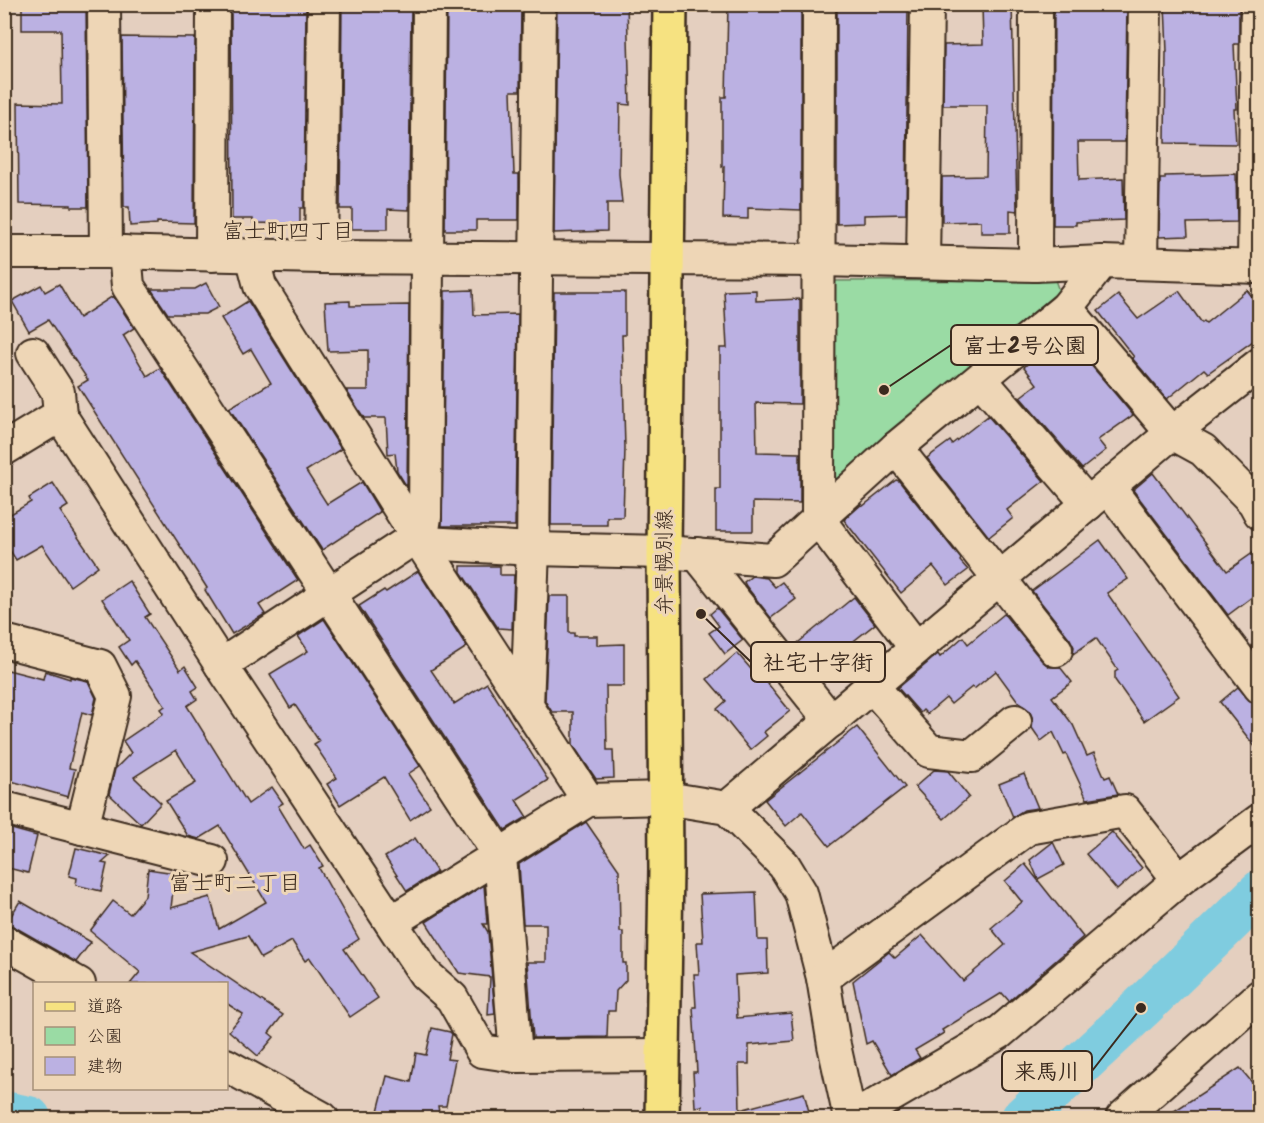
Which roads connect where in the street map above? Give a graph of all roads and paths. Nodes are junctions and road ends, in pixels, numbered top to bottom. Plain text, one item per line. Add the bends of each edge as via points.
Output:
1 (104, 4) edge
2 (213, 4) edge
3 (324, 4) edge
4 (429, 4) edge
5 (538, 4) edge
6 (670, 4) edge
7 (819, 4) edge
8 (927, 4) edge
9 (1036, 4) edge
10 (1145, 4) edge
11 (1257, 4) edge
12 (4, 252) edge
13 (116, 252) junction
14 (212, 255) junction
15 (252, 255) junction
16 (321, 257) junction
17 (426, 257) junction
18 (537, 258) junction
19 (668, 260) junction
20 (820, 260) junction
21 (923, 262) junction
22 (1102, 262) junction
23 (1141, 263) junction
24 (1035, 265) junction
25 (1257, 267) edge
26 (1065, 308) junction
27 (33, 353) dead end
28 (1260, 364) edge
29 (981, 380) junction
30 (60, 415) junction
31 (1172, 433) junction
32 (896, 448) junction
33 (4, 449) edge
34 (1098, 496) junction
35 (1260, 513) edge
36 (818, 519) junction
37 (421, 543) junction
38 (533, 549) junction
39 (663, 552) junction
40 (697, 554) junction
41 (999, 579) junction
42 (329, 595) junction
43 (4, 641) edge
44 (916, 648) junction
45 (1056, 650) dead end
46 (221, 665) junction
47 (872, 686) junction
48 (1260, 687) edge
49 (527, 708) junction
50 (831, 721) junction
51 (1015, 721) dead end
52 (666, 798) junction
53 (588, 800) junction
54 (4, 808) edge
55 (728, 808) junction
56 (1260, 820) edge
57 (82, 828) junction
58 (500, 856) junction
59 (212, 861) dead end
60 (1179, 880) junction
61 (392, 922) junction
62 (4, 942) edge
63 (823, 978) junction
64 (75, 982) edge
65 (1258, 1001) edge
66 (663, 1055) junction
67 (516, 1056) junction
68 (228, 1066) edge
69 (322, 1119) edge
70 (662, 1119) edge
71 (852, 1119) edge
72 (1122, 1119) edge

1 - 13 street
2 - 14 street
3 - 16 street
4 - 17 street
5 - 18 street
6 - 19 main road, 弁景幌別線
7 - 20 street
8 - 21 street
9 - 24 street
10 - 23 street
11 - 25 street
12 - 13 street
13 - 14 street
13 - 42 street via 128,286
14 - 15 street
15 - 16 street
15 - 37 street via 260,286
16 - 17 street
17 - 18 street
17 - 37 street via 425,517
18 - 19 street
18 - 38 street
19 - 20 street
19 - 39 main road, 弁景幌別線
20 - 21 street
20 - 36 street
21 - 24 street
22 - 23 street
22 - 24 street
22 - 26 street
23 - 25 street
26 - 29 street
26 - 31 street
27 - 30 street via 58,392
28 - 31 street
29 - 32 street
29 - 34 street
30 - 33 street
30 - 46 street
31 - 34 street
31 - 35 street via 1203,450
32 - 36 street
32 - 41 street
34 - 41 street
34 - 48 street
36 - 40 street via 773,560
36 - 44 street
37 - 38 street
37 - 42 street via 408,542
37 - 49 street
38 - 39 street
38 - 49 street
39 - 40 street
39 - 52 main road, 弁景幌別線
40 - 50 street
41 - 44 street
41 - 45 street
42 - 46 street
42 - 58 street
43 - 57 street via 100,666 115,696
44 - 47 street
46 - 61 street
47 - 50 street
47 - 51 street via 929,751 972,756
49 - 53 street
50 - 55 street
52 - 53 street
52 - 55 street
52 - 66 main road, 弁景幌別線
53 - 58 street
54 - 57 street
55 - 63 street via 784,865 801,893
56 - 60 street
57 - 59 street
58 - 61 street
58 - 67 street
60 - 63 street via 1125,812 1028,828
60 - 71 street via 999,1033
61 - 67 street via 425,974 452,998 482,1052
62 - 64 street
63 - 71 street
65 - 72 street
66 - 67 street
66 - 70 main road, 弁景幌別線
68 - 69 street

